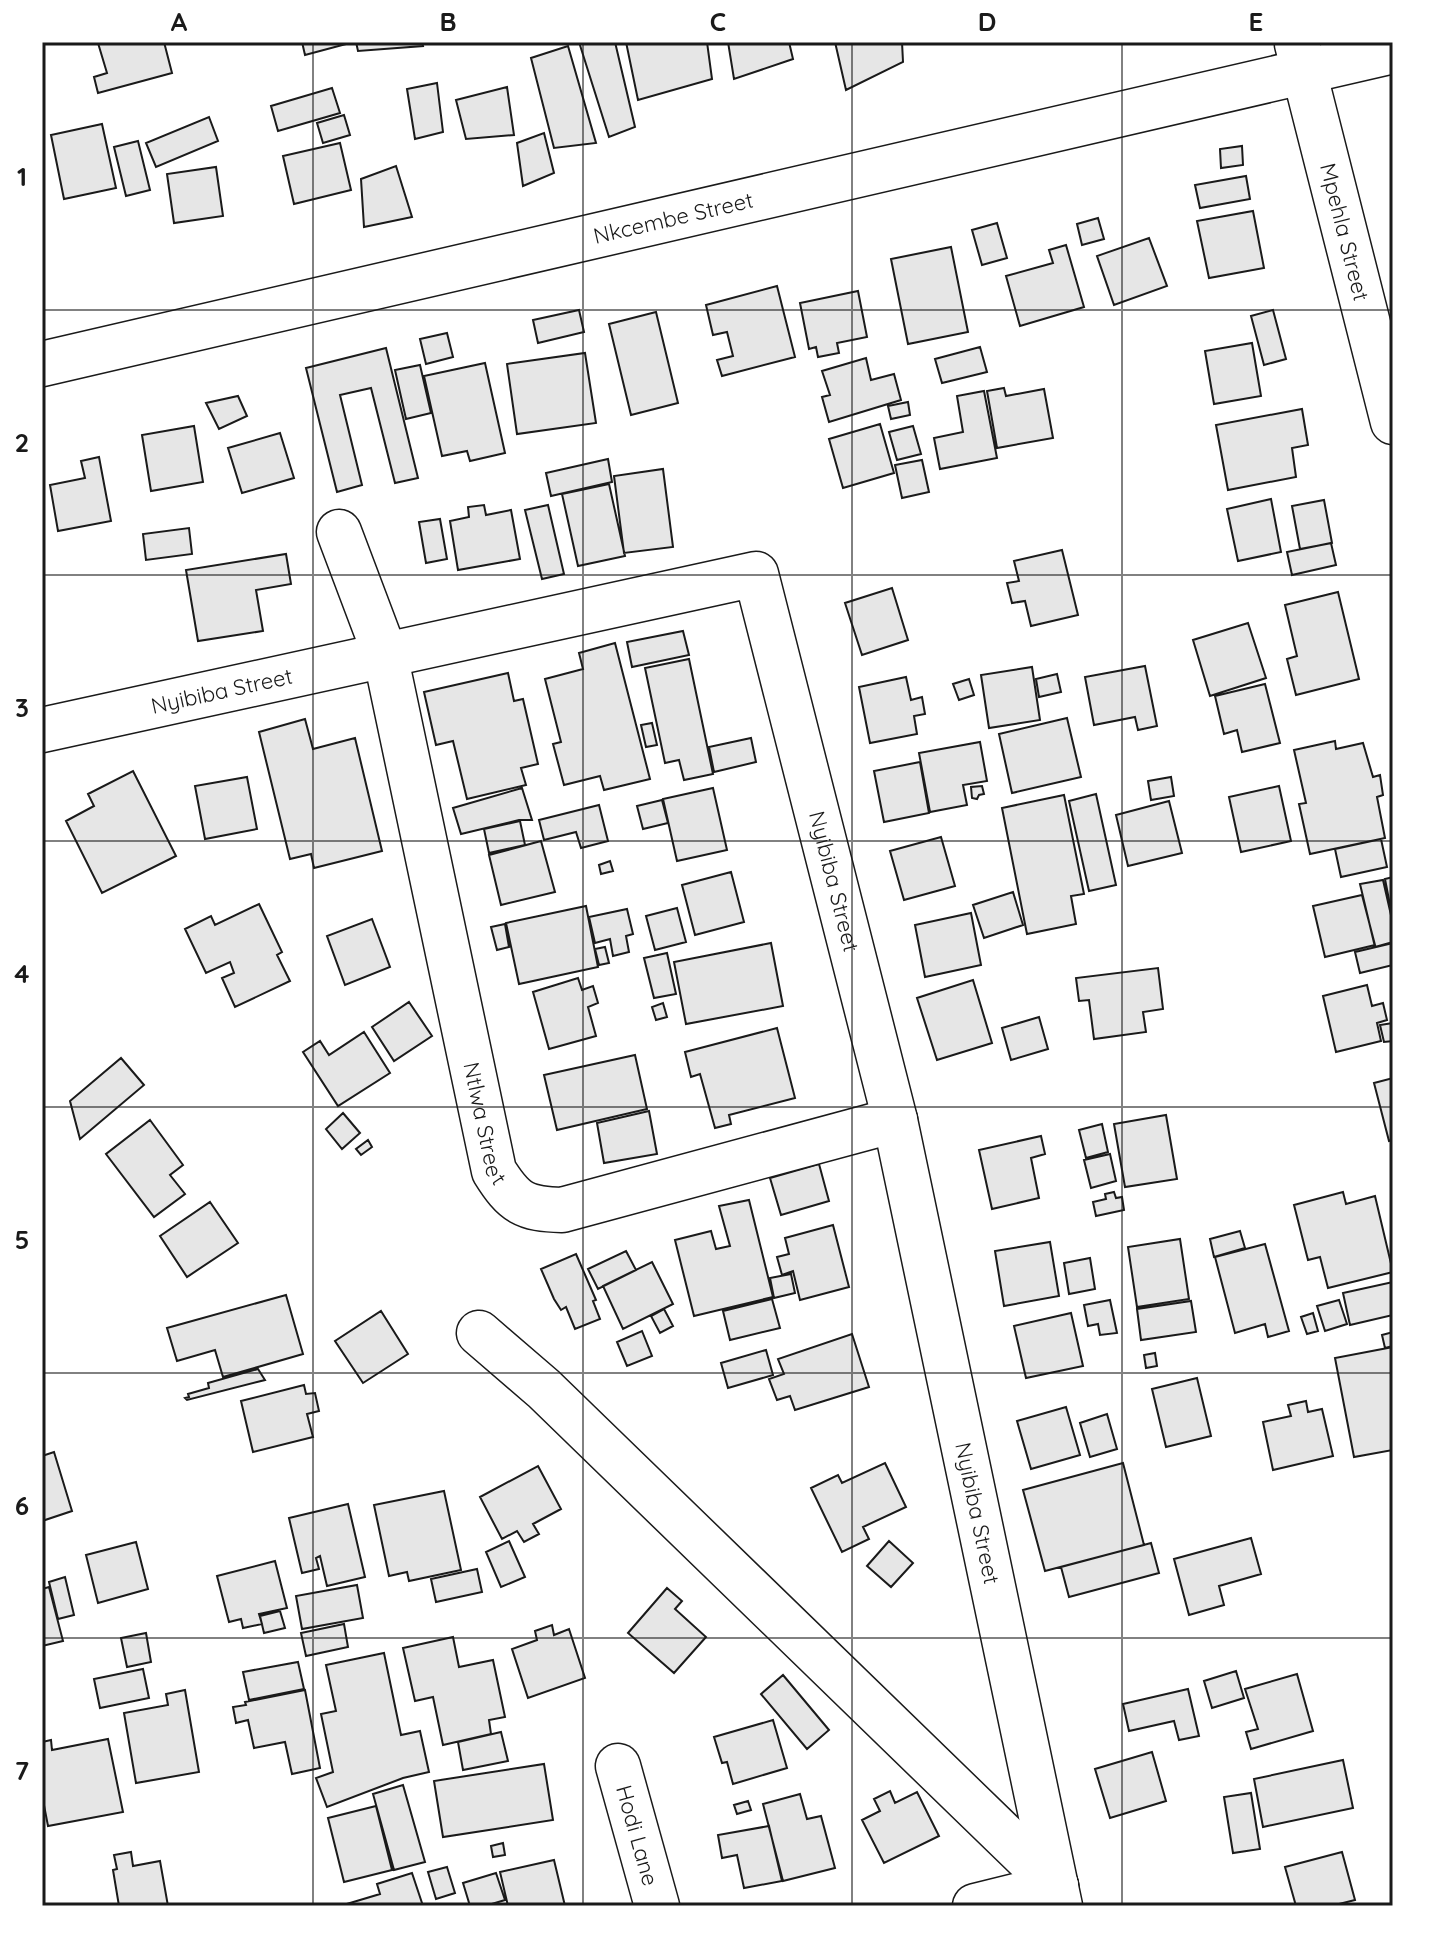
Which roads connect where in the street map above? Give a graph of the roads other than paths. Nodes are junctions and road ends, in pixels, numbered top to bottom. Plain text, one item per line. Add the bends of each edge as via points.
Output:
1 (1393, 51) edge
2 (1301, 56) edge
3 (42, 364) edge
4 (1393, 422) edge
5 (339, 532) dead end
6 (385, 654) junction
7 (42, 730) edge
8 (895, 1120) junction
9 (479, 1333) dead end
10 (618, 1766) dead end
11 (1058, 1896) edge
12 (657, 1906) edge
13 (975, 1906) edge

1 - 2 street, Nkcembe Street
2 - 3 street, Nkcembe Street
2 - 4 street, Mpehla Street
5 - 6 street, Ntlwa Street
6 - 7 street, Nyibiba Street
6 - 8 street, Nyibiba Street via 756,574
6 - 8 street, Ntlwa Street via 494,1171 510,1196 533,1209 562,1210
8 - 11 street, Nyibiba Street
9 - 11 street via 544,1389
10 - 12 street, Hodi Lane
11 - 13 street

